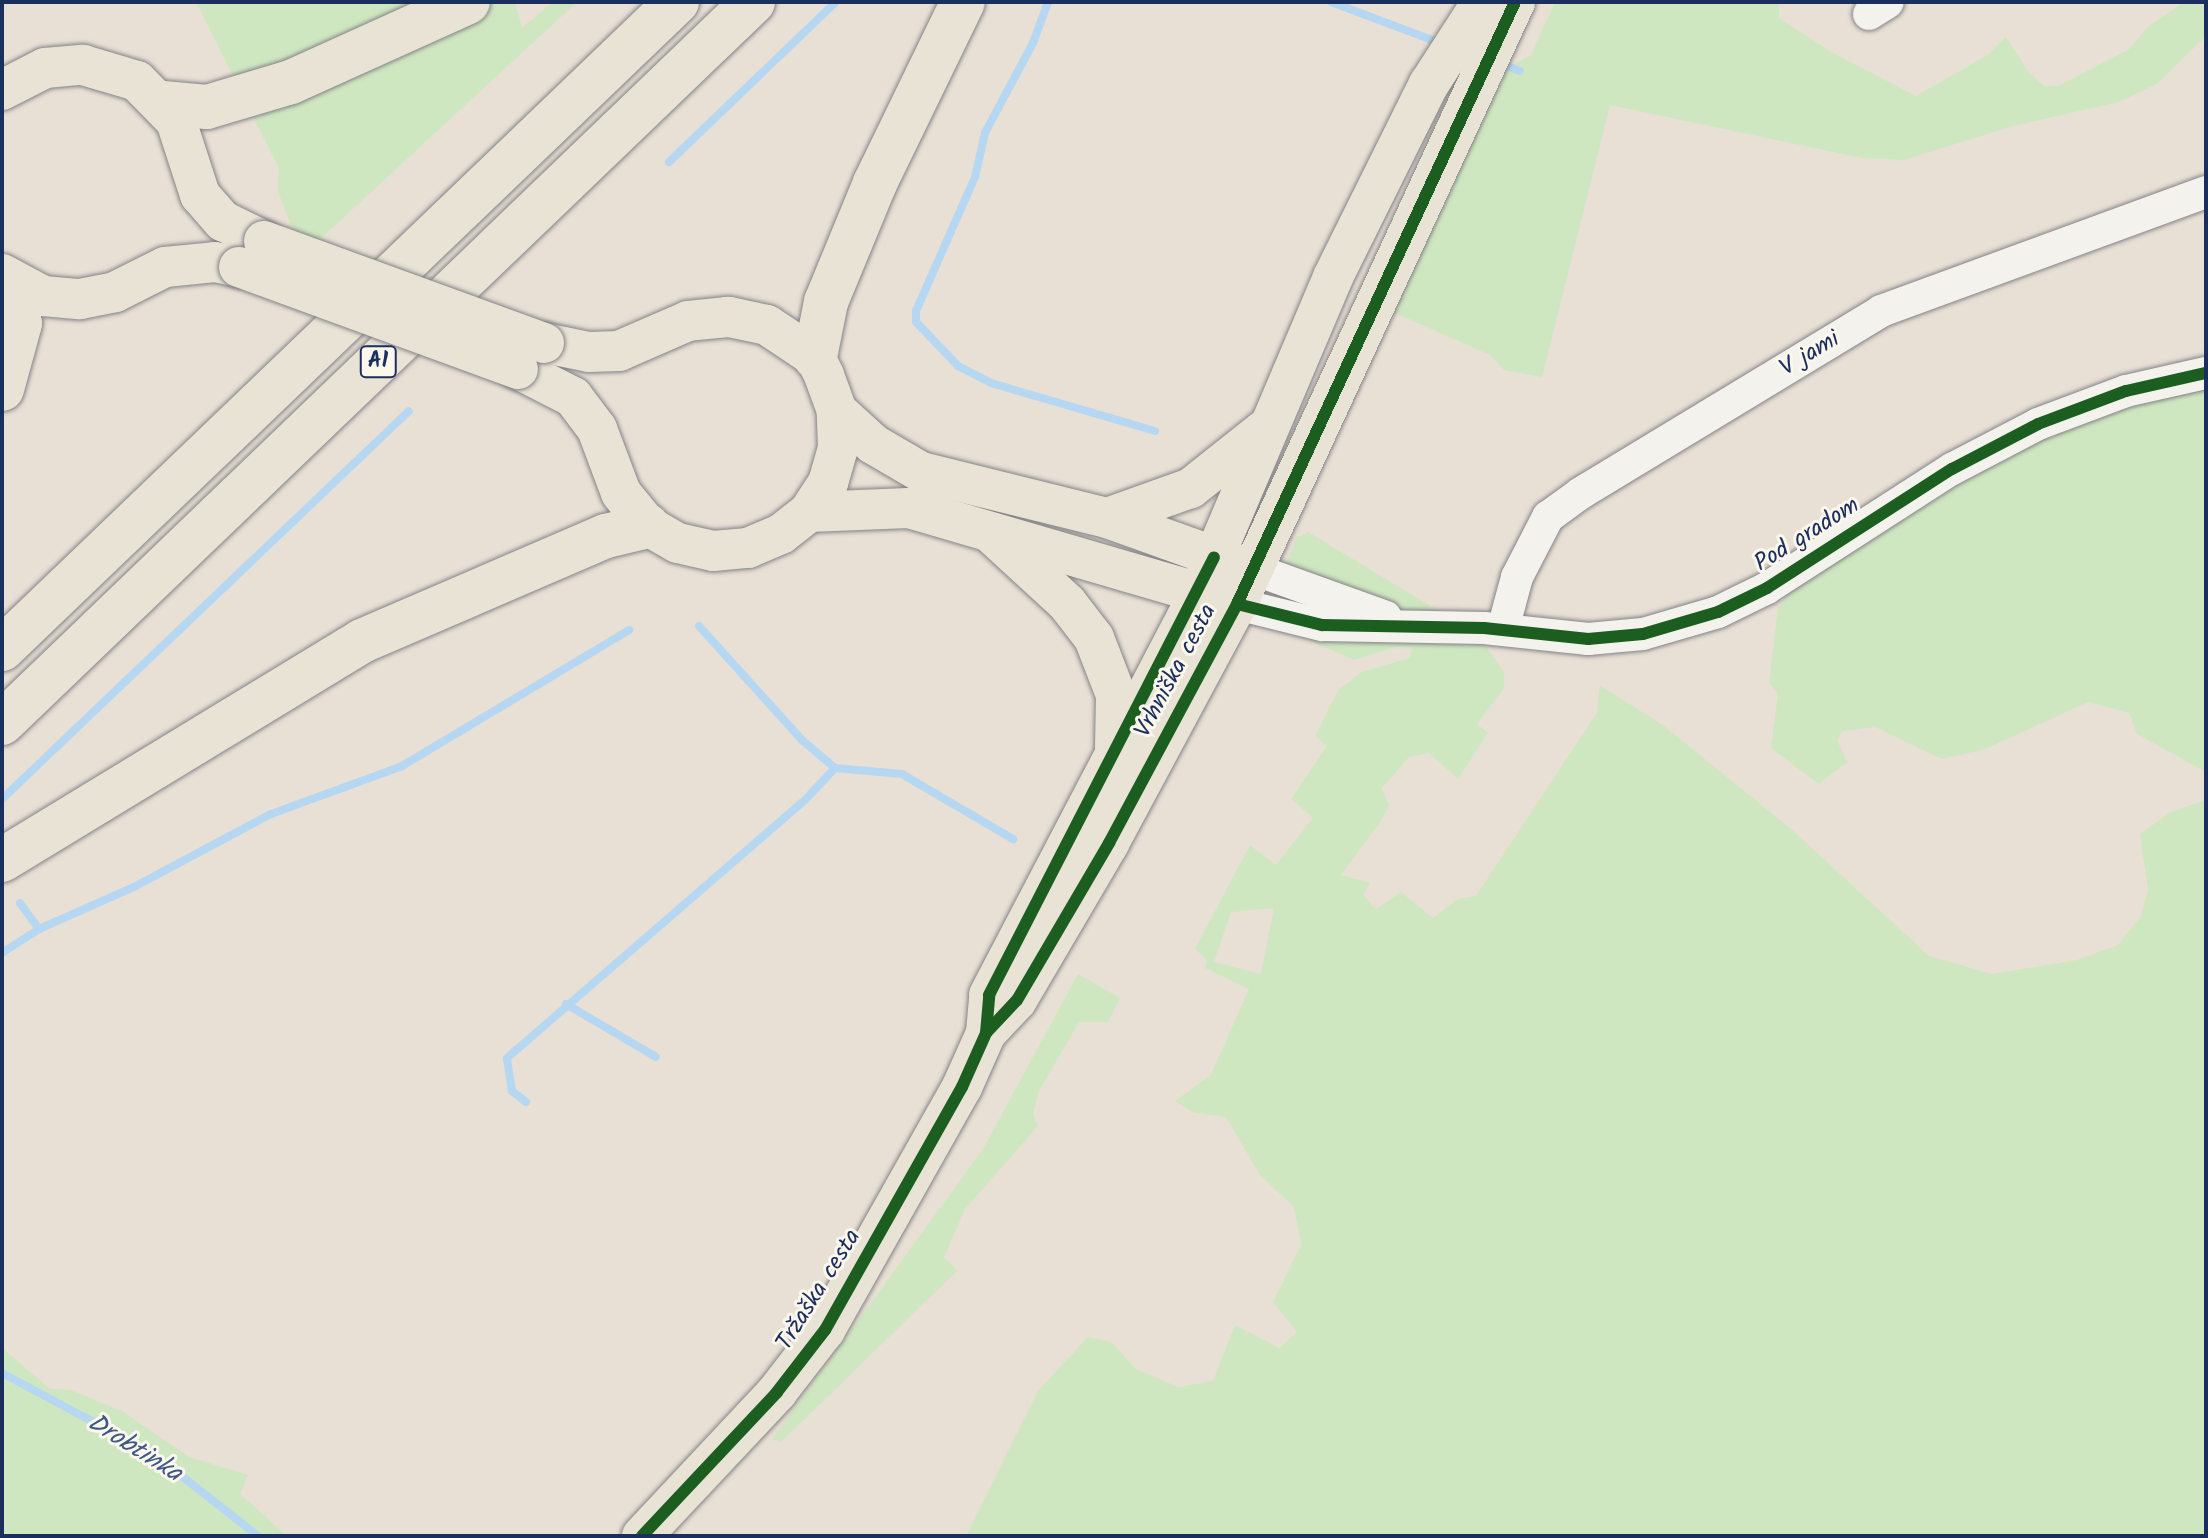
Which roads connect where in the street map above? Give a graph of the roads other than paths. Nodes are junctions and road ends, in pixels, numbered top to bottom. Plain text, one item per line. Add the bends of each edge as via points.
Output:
1 (468, 2) edge
2 (677, 2) edge
3 (753, 2) edge
4 (963, 2) edge
5 (1482, 2) edge
6 (1515, 2) edge
7 (2, 90) edge
8 (150, 92) junction
9 (2206, 192) edge
10 (251, 254) junction
11 (6, 278) edge
12 (531, 356) junction
13 (815, 357) junction
14 (2206, 373) edge
15 (2, 389) edge
16 (837, 411) junction
17 (1267, 427) junction
18 (809, 512) junction
19 (1107, 518) junction
20 (648, 526) junction
21 (988, 531) junction
22 (1207, 575) junction
23 (1245, 586) junction
24 (1503, 629) junction
25 (2, 649) edge
26 (2, 723) edge
27 (1115, 749) junction
28 (2, 860) edge
29 (986, 1033) junction
30 (642, 1536) edge

1 - 8 highway via 291,82 207,107
2 - 25 highway, A1
3 - 26 highway, A1
4 - 13 highway via 875,183 826,302
5 - 17 main road, Vrhniška cesta via 1429,84 1333,277
6 - 23 main road, Vrhniška cesta
7 - 8 main road via 45,68 83,65
8 - 10 main road via 176,121 200,195
9 - 24 street, V jami via 1881,311 1581,493 1548,517 1517,577
10 - 11 main road via 165,267 115,292 80,299 43,296
10 - 12 main road, bridge
11 - 15 highway via 20,323
12 - 13 main road via 619,351 688,321 728,317 767,325
12 - 20 main road via 597,429 621,493
13 - 16 main road
14 - 24 street, Pod gradom via 2126,391 2038,424 1952,469 1767,588 1718,612 1643,634 1588,639
16 - 18 main road via 838,449 828,483
16 - 19 main road via 873,444 921,472
17 - 19 main road via 1191,488
17 - 22 main road, Vrhniška cesta
18 - 20 main road via 748,548 713,551 678,543
18 - 21 main road via 909,508
19 - 22 main road
20 - 28 highway via 606,536 362,641
21 - 22 main road
21 - 27 main road via 1067,603 1094,638 1116,695
22 - 23 main road
22 - 27 main road, Vrhniška cesta
23 - 24 street, Pod gradom via 1322,625
23 - 29 main road, Vrhniška cesta via 1102,856 1017,1000
27 - 29 main road, Vrhniška cesta via 989,995
29 - 30 main road, Tržaška cesta via 962,1087 825,1330 777,1392

